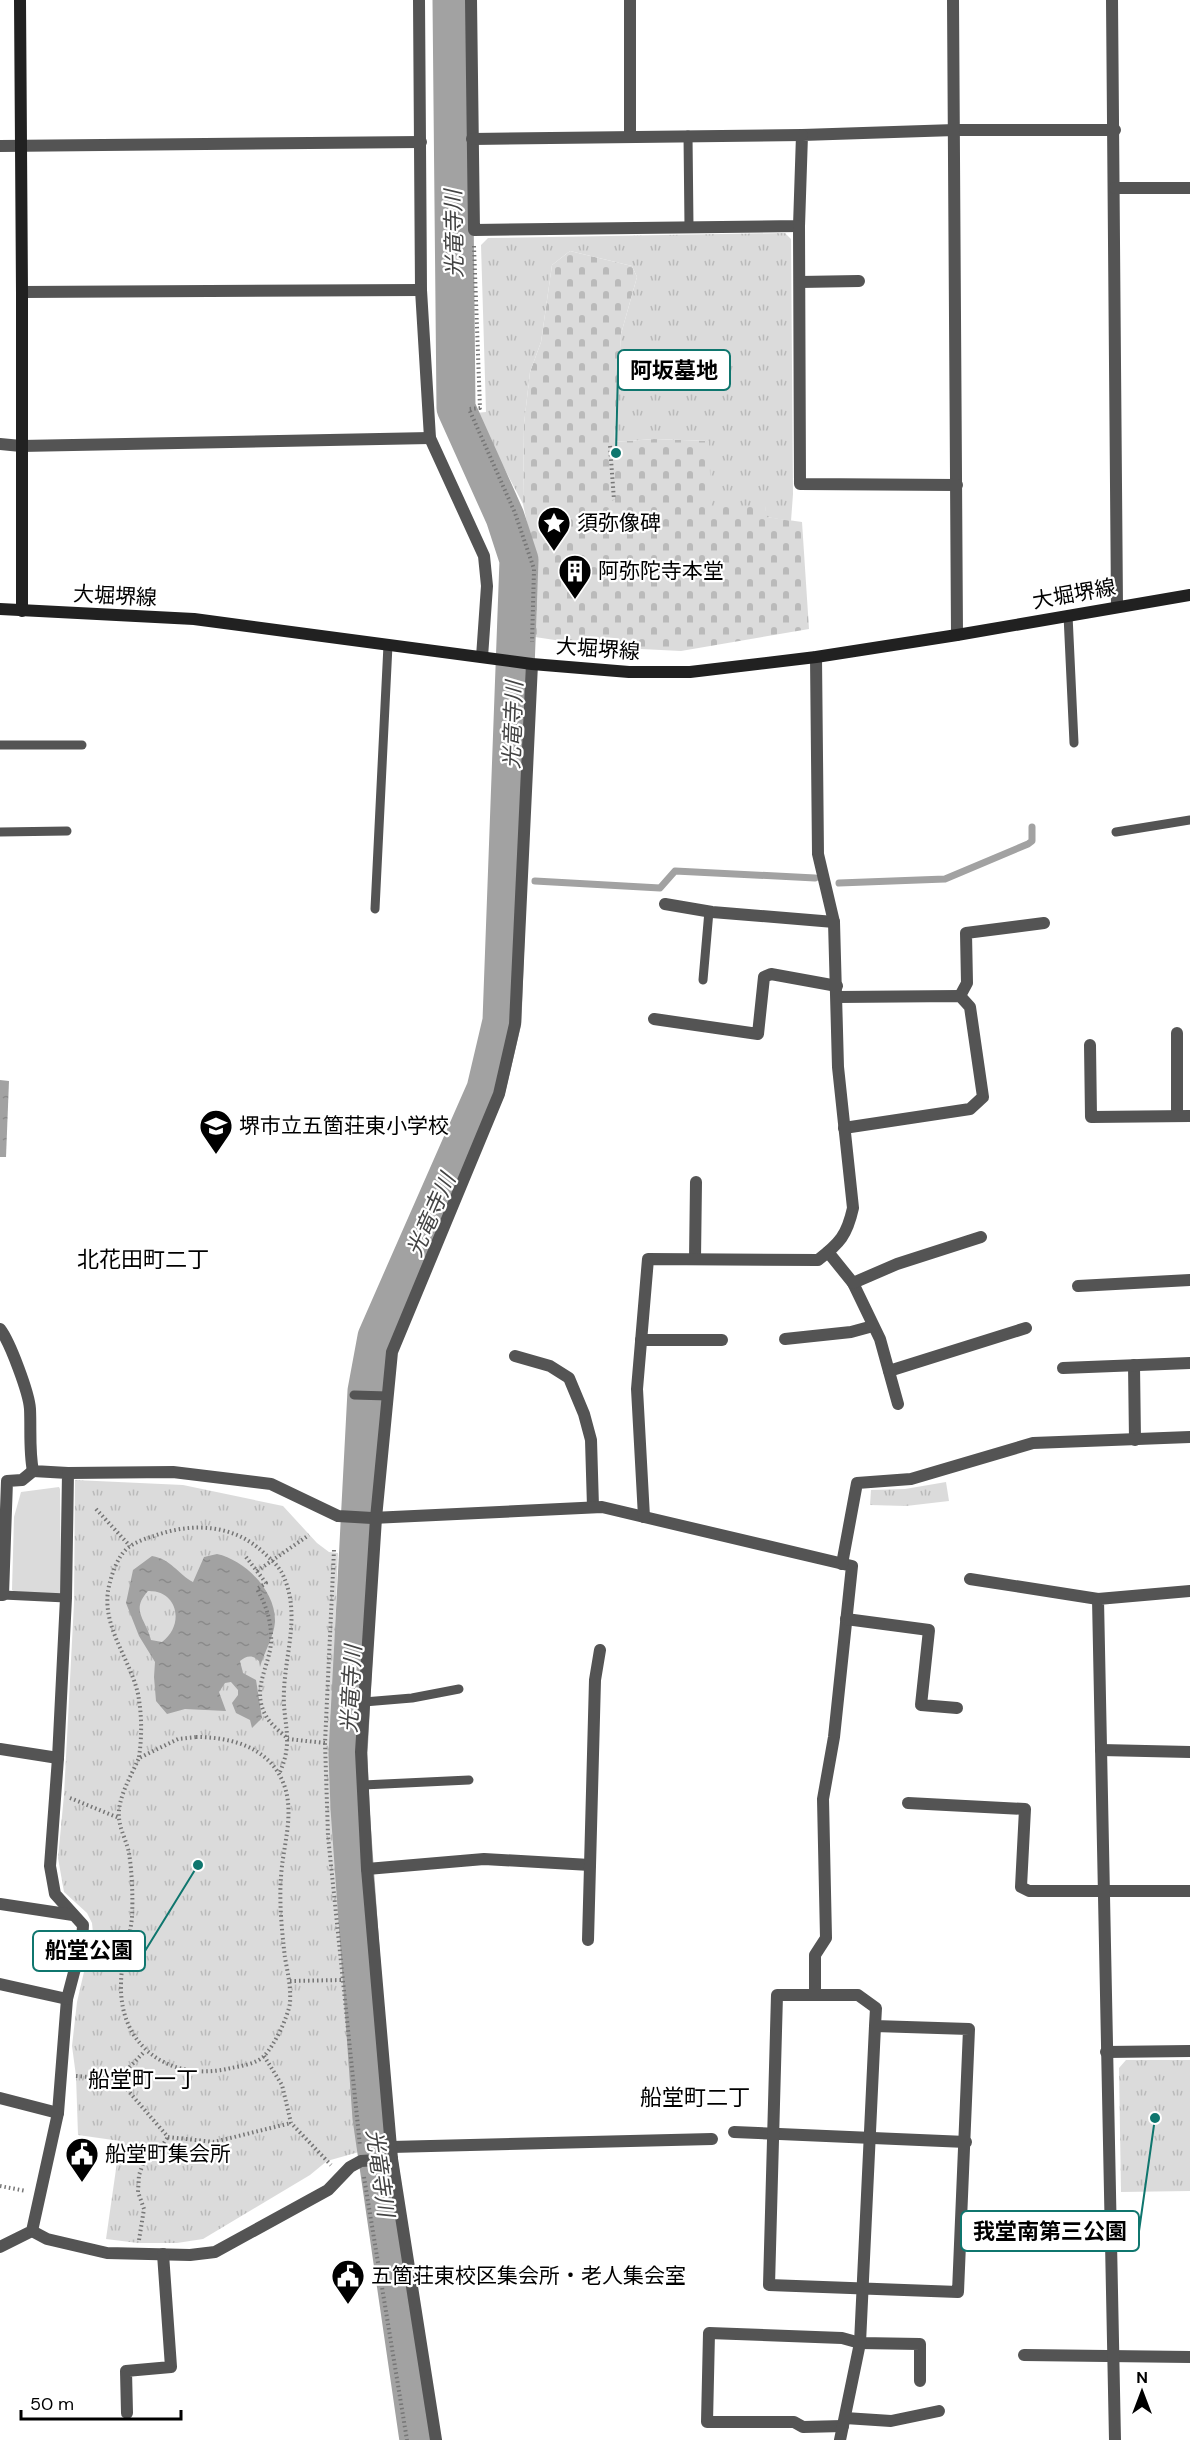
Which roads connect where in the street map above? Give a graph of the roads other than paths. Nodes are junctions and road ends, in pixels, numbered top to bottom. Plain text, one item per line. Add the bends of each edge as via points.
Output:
1 (20, 0) edge
2 (419, 0) edge
3 (471, 0) edge
4 (630, 0) edge
5 (953, 0) edge
6 (1112, 0) edge
7 (955, 130) junction
8 (1115, 130) junction
9 (688, 135) junction
10 (802, 135) junction
11 (630, 136) junction
12 (472, 139) junction
13 (421, 142) junction
14 (0, 146) edge
15 (21, 146) junction
16 (1115, 188) junction
17 (1190, 188) edge
18 (799, 226) junction
19 (689, 227) junction
20 (859, 281) dead end
21 (800, 282) junction
22 (421, 290) junction
23 (22, 292) junction
24 (430, 438) junction
25 (0, 444) edge
26 (21, 446) junction
27 (957, 485) junction
28 (1190, 595) edge
29 (1116, 606) junction
30 (0, 609) edge
31 (22, 611) junction
32 (1068, 615) junction
33 (957, 635) junction
34 (388, 645) junction
35 (482, 657) junction
36 (816, 657) junction
37 (528, 664) junction
38 (1074, 743) dead end
39 (0, 745) edge
40 (82, 745) dead end
41 (1190, 820) edge
42 (67, 831) dead end
43 (0, 832) edge
44 (1116, 832) dead end
45 (665, 904) dead end
46 (375, 909) dead end
47 (709, 911) junction
48 (834, 922) junction
49 (1044, 923) dead end
50 (703, 980) dead end
51 (837, 992) junction
52 (960, 996) junction
53 (654, 1019) dead end
54 (1177, 1033) dead end
55 (1090, 1045) dead end
56 (1177, 1116) junction
57 (1190, 1116) edge
58 (843, 1128) junction
59 (696, 1182) dead end
60 (981, 1237) dead end
61 (828, 1252) junction
62 (695, 1259) junction
63 (1190, 1280) edge
64 (853, 1283) junction
65 (1078, 1286) dead end
66 (873, 1326) junction
67 (1026, 1328) dead end
68 (0, 1329) edge
69 (785, 1339) dead end
70 (641, 1340) junction
71 (722, 1340) dead end
72 (515, 1356) dead end
73 (1190, 1363) edge
74 (1134, 1365) junction
75 (1063, 1368) dead end
76 (889, 1371) junction
77 (354, 1395) dead end
78 (388, 1396) junction
79 (898, 1404) dead end
80 (1190, 1437) edge
81 (1135, 1440) junction
82 (33, 1471) junction
83 (68, 1473) junction
84 (3, 1481) edge
85 (594, 1507) junction
86 (644, 1517) junction
87 (374, 1518) junction
88 (842, 1564) junction
89 (970, 1579) dead end
90 (1190, 1592) edge
91 (2, 1595) edge
92 (66, 1598) junction
93 (1098, 1599) junction
94 (846, 1619) junction
95 (600, 1650) dead end
96 (459, 1689) dead end
97 (364, 1702) junction
98 (957, 1708) dead end
99 (0, 1749) edge
100 (1101, 1750) junction
101 (1190, 1752) edge
102 (58, 1758) junction
103 (469, 1780) dead end
104 (363, 1785) junction
105 (908, 1803) dead end
106 (590, 1865) junction
107 (367, 1869) junction
108 (1104, 1890) junction
109 (1190, 1891) edge
110 (0, 1904) edge
111 (73, 1915) junction
112 (588, 1940) dead end
113 (0, 1984) edge
114 (815, 1995) junction
115 (67, 1999) junction
116 (875, 2026) junction
117 (1190, 2051) edge
118 (1106, 2052) junction
119 (0, 2098) edge
120 (58, 2113) junction
121 (734, 2132) dead end
122 (773, 2134) junction
123 (869, 2138) junction
124 (712, 2139) dead end
125 (966, 2142) junction
126 (391, 2155) junction
127 (32, 2231) junction
128 (0, 2247) edge
129 (163, 2254) junction
130 (863, 2289) junction
131 (860, 2343) junction
132 (1024, 2355) dead end
133 (1113, 2357) junction
134 (1190, 2357) edge
135 (920, 2381) dead end
136 (939, 2411) dead end
137 (127, 2413) dead end
138 (844, 2422) junction
139 (436, 2440) edge
140 (840, 2440) edge
141 (1115, 2440) edge

1 - 15 main road
2 - 13 street
3 - 12 street
4 - 11 street
5 - 7 street
6 - 8 street
7 - 8 street
7 - 10 street
7 - 27 street
8 - 16 street
9 - 10 street
9 - 11 street
9 - 19 lane
10 - 18 street
11 - 12 street
12 - 19 street via 474,230
13 - 15 street
13 - 22 street
14 - 15 street
15 - 23 main road
16 - 17 street
16 - 29 street
18 - 19 street
18 - 21 street
20 - 21 street
21 - 27 street via 800,483
22 - 23 street
22 - 24 street
23 - 26 main road
24 - 26 street
24 - 35 street via 484,556 487,586
25 - 26 street
26 - 31 main road
27 - 33 street
28 - 29 main road, 大堀堺線
29 - 32 main road, 大堀堺線
30 - 31 main road, 大堀堺線
31 - 34 main road, 大堀堺線 via 194,619
32 - 33 main road, 大堀堺線
32 - 38 lane
33 - 36 main road, 大堀堺線
34 - 35 main road, 大堀堺線
34 - 46 lane
35 - 37 main road, 大堀堺線
36 - 37 main road, 大堀堺線 via 690,672 628,672
36 - 48 street via 818,854
37 - 78 street via 514,1024 499,1094 392,1352
39 - 40 lane
41 - 44 lane
42 - 43 lane
45 - 47 street
47 - 48 street
47 - 50 lane
48 - 51 street
49 - 52 street via 966,933 968,983
51 - 52 street
51 - 53 street via 771,974 764,977 758,1034
51 - 58 street
52 - 58 street via 970,1007 982,1097 970,1110
54 - 56 street
55 - 56 street via 1091,1117
56 - 57 street
58 - 61 street via 853,1208 849,1228
59 - 62 street
60 - 64 street
61 - 62 street via 818,1260
61 - 64 street
62 - 70 street via 648,1259
63 - 65 street
64 - 66 street
66 - 69 street
66 - 76 street
67 - 76 street
68 - 82 street via 30,1406
70 - 71 street
70 - 86 street via 637,1389
72 - 85 street via 550,1366 569,1378 591,1440
73 - 74 street
74 - 75 street
74 - 81 street
76 - 79 street
77 - 78 lane
78 - 87 street
80 - 81 street
81 - 88 street via 1033,1443 911,1479 857,1483
82 - 83 street
82 - 84 street via 22,1480
83 - 87 street via 173,1472 271,1484 338,1516
83 - 92 street
84 - 91 street
85 - 86 street
85 - 87 street
86 - 88 street
87 - 97 street
88 - 94 street via 852,1566
89 - 93 street
90 - 93 street
91 - 92 lane
92 - 102 street
93 - 100 street
94 - 98 street via 929,1630 921,1705
94 - 114 street via 834,1737 823,1799 826,1938 815,1956
95 - 106 street via 595,1680
96 - 97 lane
97 - 104 street
99 - 102 street
100 - 101 street
100 - 108 street
102 - 111 street via 50,1866 56,1894
103 - 104 lane
104 - 107 street
105 - 108 street via 1025,1809 1021,1887 1029,1891
106 - 107 street via 484,1859
106 - 112 street
107 - 126 street
108 - 109 street
108 - 118 street
110 - 111 street
111 - 115 street via 83,1925 82,1942
113 - 115 street
114 - 116 street via 858,1995 876,2008
114 - 122 street via 777,1995
115 - 120 street
116 - 123 street
116 - 125 street via 969,2029
117 - 118 street
118 - 133 street
119 - 120 street
120 - 127 street
121 - 122 street
122 - 123 street
122 - 130 street via 769,2284
123 - 125 street
123 - 130 street
124 - 126 street
125 - 130 street via 958,2292
126 - 129 street via 350,2167 328,2190 215,2252
126 - 139 street
127 - 128 street
127 - 129 street via 47,2239 107,2253
129 - 137 street via 171,2367 126,2371
130 - 131 street
131 - 135 street via 920,2344
131 - 138 street
131 - 138 street via 842,2338 709,2333 707,2422 794,2422 803,2427
132 - 133 street
133 - 134 street
133 - 141 street
136 - 138 street via 891,2421
138 - 140 street

